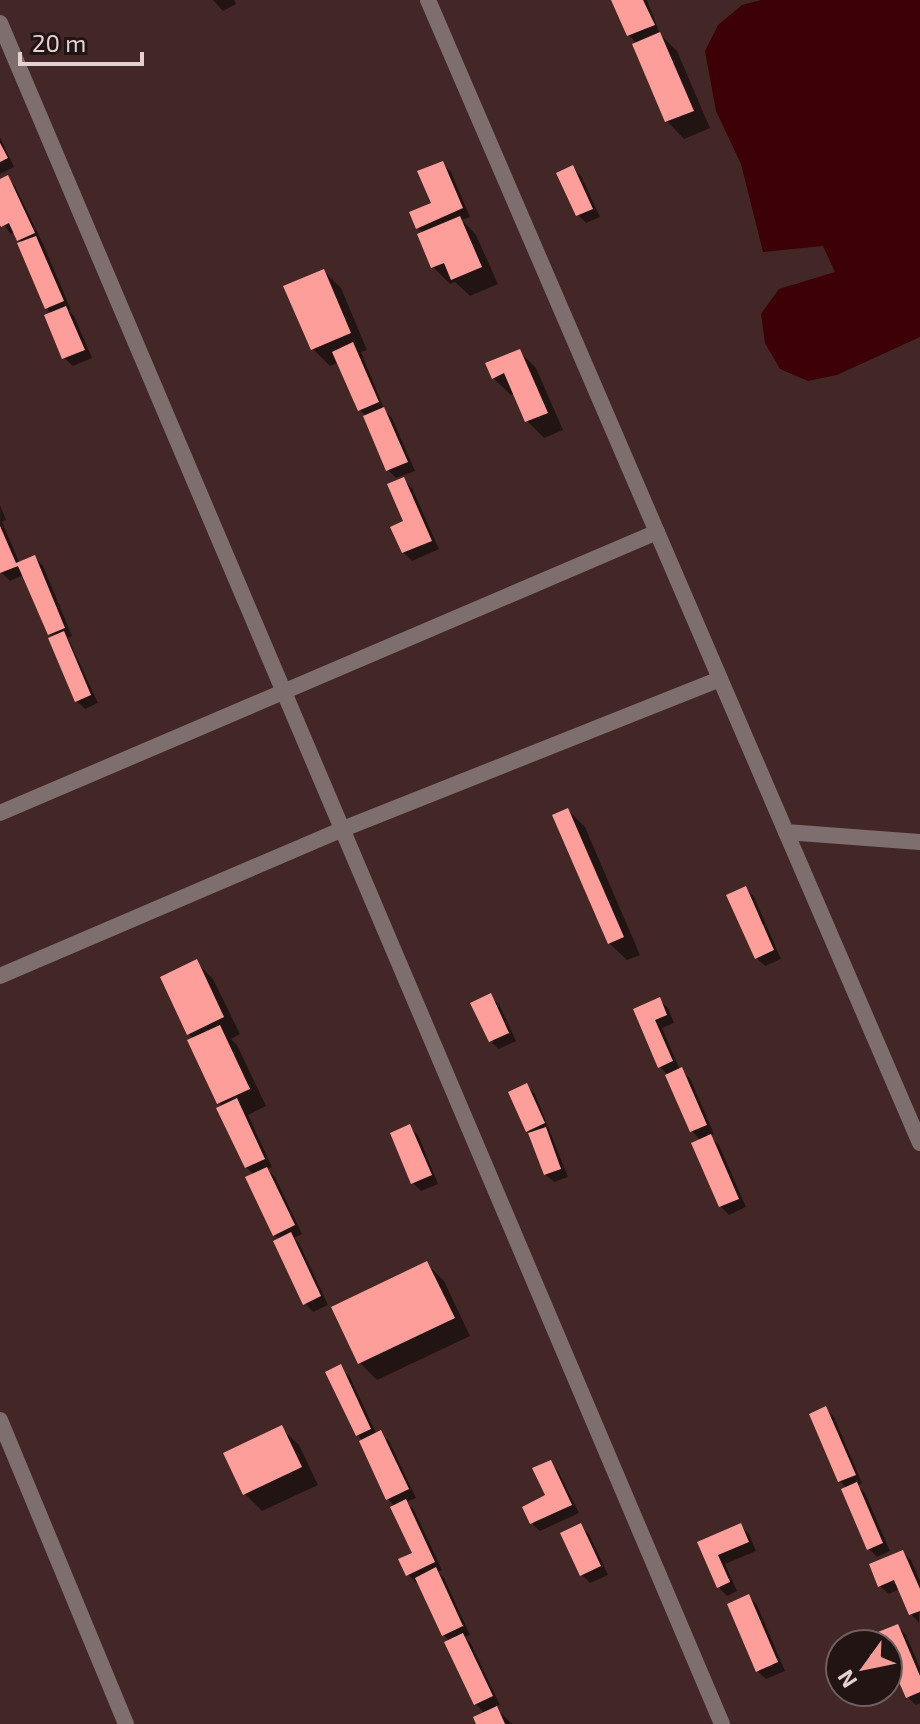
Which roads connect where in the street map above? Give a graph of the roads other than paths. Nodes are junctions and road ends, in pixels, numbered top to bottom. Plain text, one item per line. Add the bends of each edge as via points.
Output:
1 (428, 0) edge
2 (0, 23) edge
3 (657, 532) junction
4 (720, 679) junction
5 (284, 691) junction
6 (0, 813) edge
7 (343, 829) junction
8 (786, 832) junction
9 (920, 842) edge
10 (0, 976) edge
11 (920, 1143) edge
12 (0, 1420) edge
13 (126, 1724) edge
14 (722, 1724) edge

1 - 3 street
2 - 5 street
3 - 4 street
3 - 5 street
4 - 7 street
4 - 8 street
5 - 6 street
5 - 7 street
7 - 10 street
7 - 14 street
8 - 9 street
8 - 11 street
12 - 13 street

